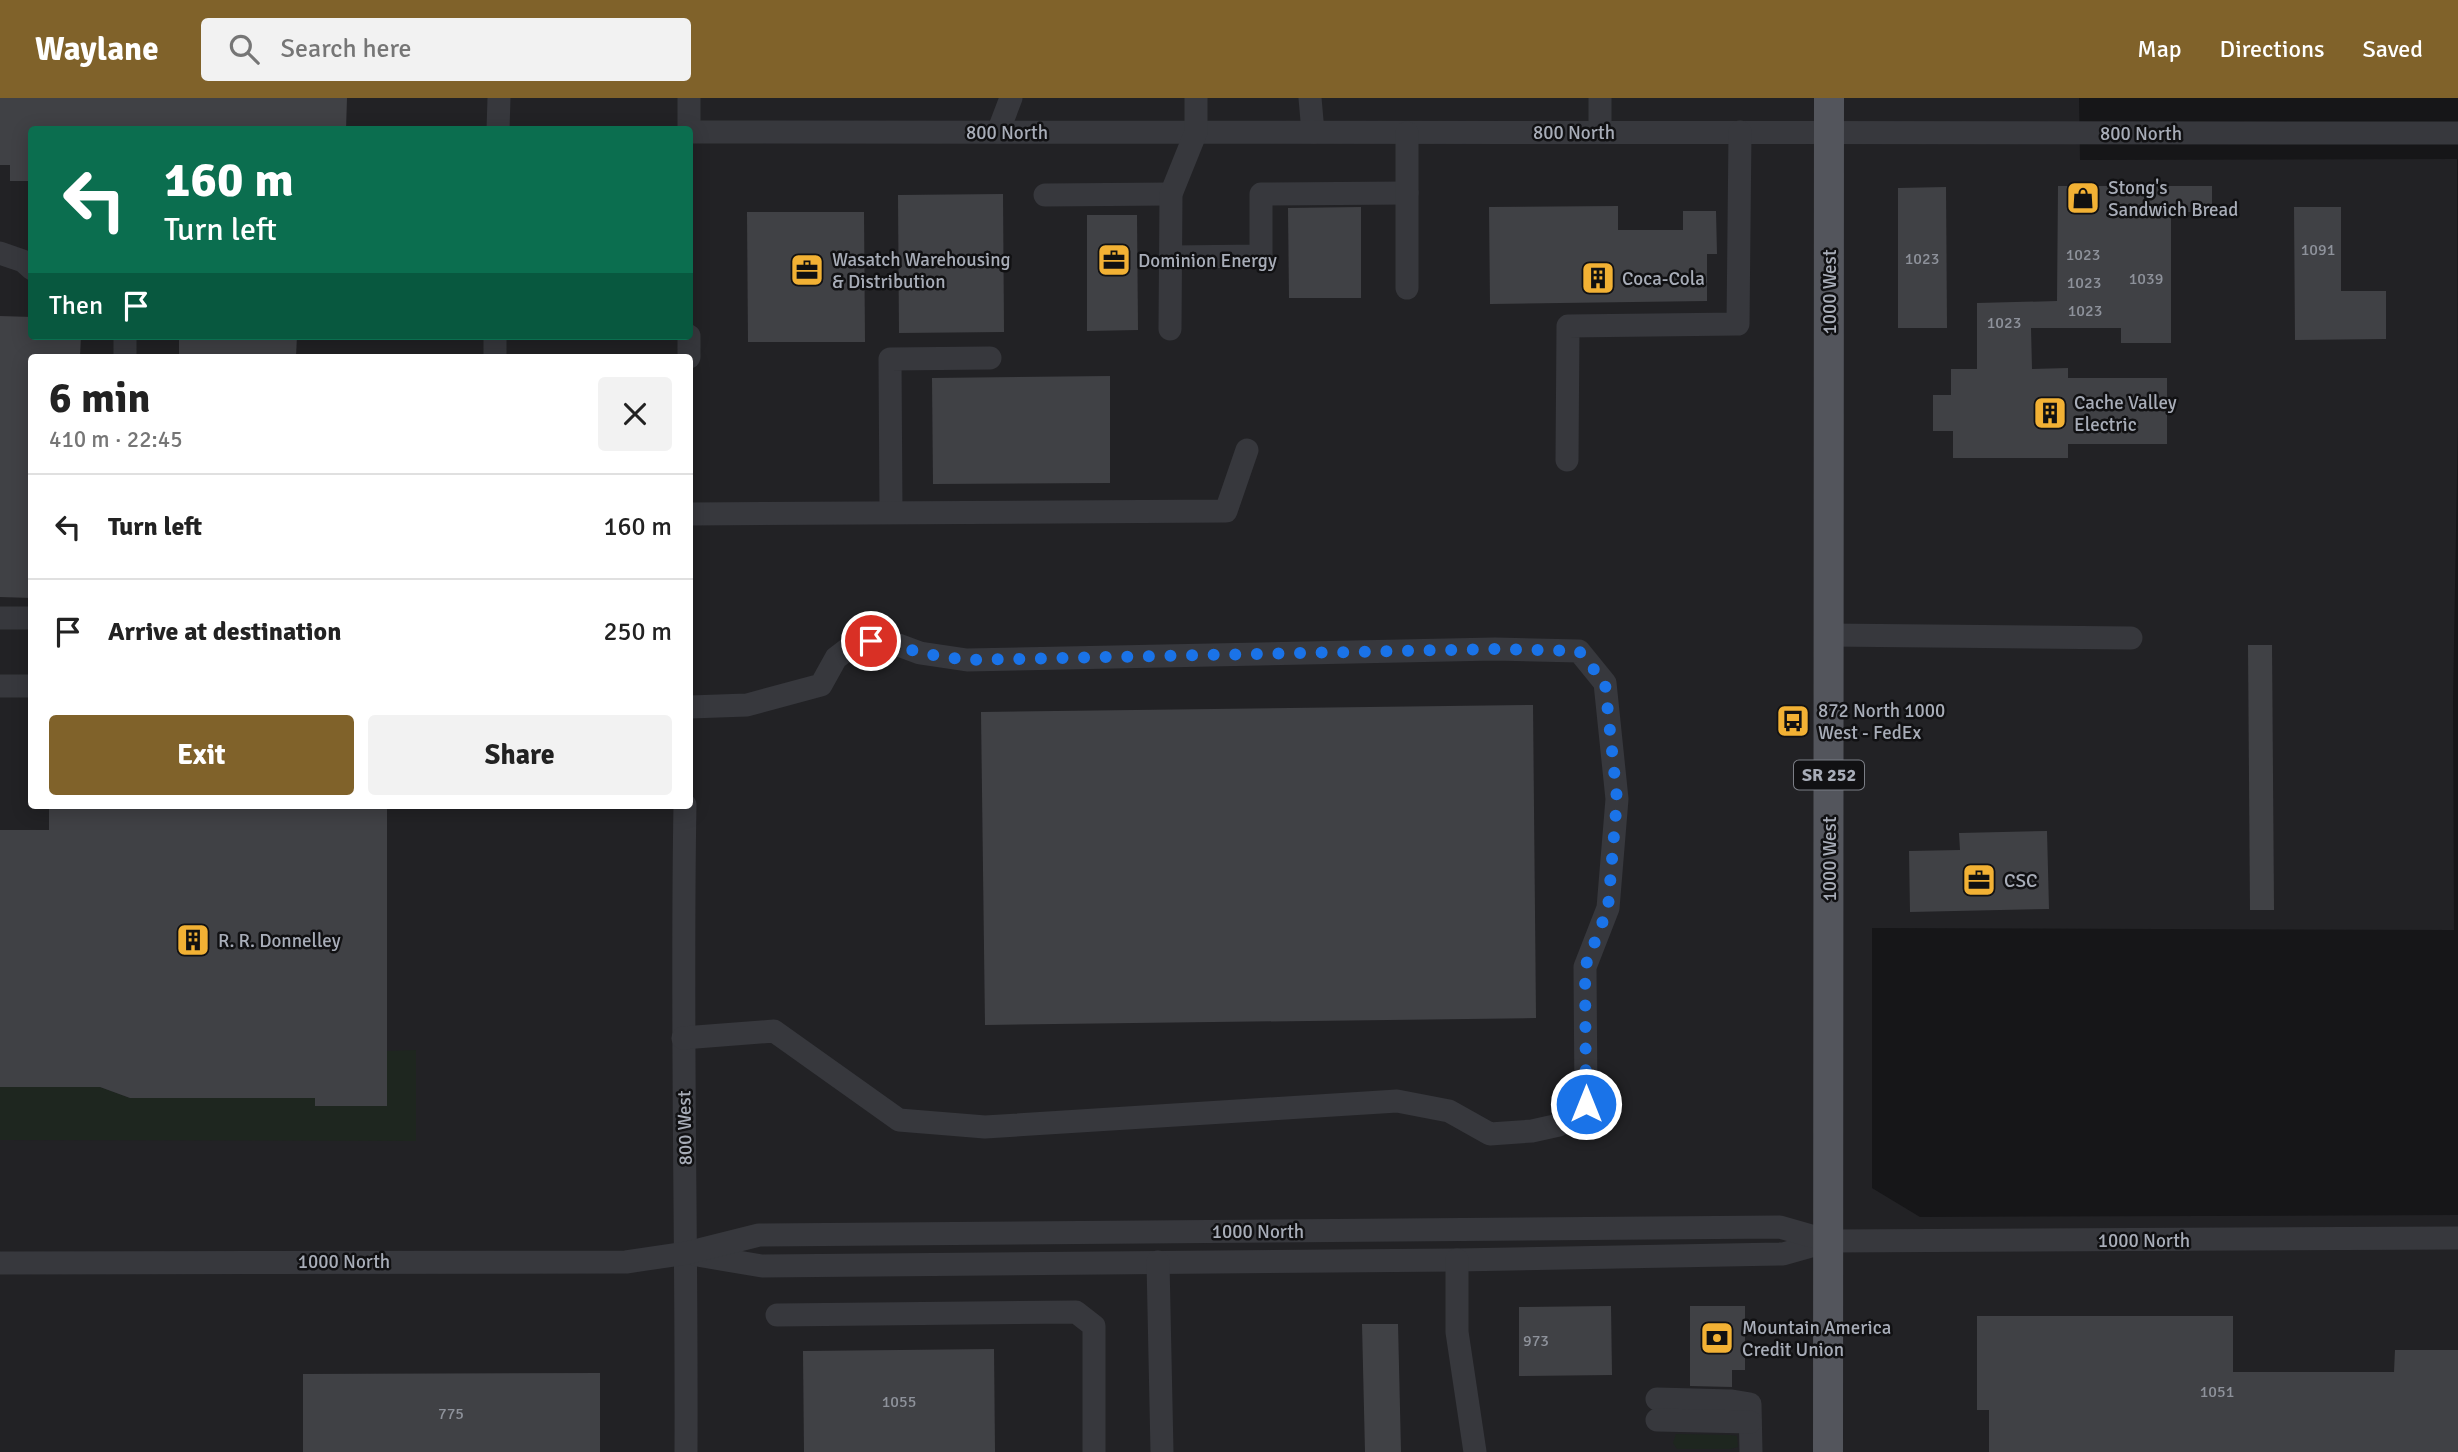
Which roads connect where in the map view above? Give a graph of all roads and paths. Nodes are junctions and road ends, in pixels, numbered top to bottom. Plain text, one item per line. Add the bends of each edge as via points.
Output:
1 (499, 98) edge
2 (689, 98) edge
3 (1011, 98) edge
4 (1196, 98) edge
5 (1310, 98) edge
6 (1600, 98) edge
7 (1829, 98) edge
8 (498, 126) edge
9 (689, 126) edge
10 (693, 131) edge
11 (998, 132) junction
12 (1196, 132) junction
13 (1313, 132) junction
14 (1600, 132) junction
15 (1740, 132) junction
16 (1829, 132) junction
17 (1407, 133) junction
18 (2458, 133) edge
19 (1407, 193) junction
20 (1171, 194) junction
21 (1045, 195) dead end
22 (0, 253) edge
23 (1170, 257) junction
24 (28, 265) edge
25 (1407, 288) dead end
26 (1170, 329) dead end
27 (990, 358) dead end
28 (1247, 450) dead end
29 (1567, 460) dead end
30 (891, 512) junction
31 (693, 514) edge
32 (0, 618) edge
33 (28, 618) edge
34 (1829, 635) junction
35 (2131, 638) dead end
36 (0, 686) edge
37 (28, 686) edge
38 (693, 707) edge
39 (685, 809) edge
40 (683, 1038) junction
41 (2458, 1238) edge
42 (1829, 1241) junction
43 (687, 1253) junction
44 (1457, 1260) junction
45 (1158, 1262) junction
46 (0, 1263) edge
47 (778, 1315) dead end
48 (1657, 1410) dead end
49 (686, 1452) edge
50 (1094, 1452) edge
51 (1162, 1452) edge
52 (1475, 1452) edge
53 (1751, 1452) edge
54 (1828, 1452) edge

1 - 8 street
2 - 9 street
3 - 11 street
4 - 12 street
5 - 13 street
6 - 14 street
7 - 16 main road, 1000 West / SR 252
10 - 11 street, 800 North
11 - 12 street, 800 North
12 - 13 street, 800 North
12 - 20 street
13 - 17 street, 800 North
14 - 15 street, 800 North
14 - 17 street, 800 North
15 - 16 street, 800 North
15 - 29 street via 1738,324 1568,326
16 - 18 street, 800 North
16 - 34 main road, 1000 West / SR 252
17 - 19 street
19 - 23 street via 1261,194 1261,256
19 - 25 street
20 - 21 street
20 - 23 street
22 - 24 street
23 - 26 street
27 - 30 street via 890,359
28 - 30 street via 1226,511
30 - 31 street
32 - 33 street
34 - 35 street
34 - 42 main road, 1000 West / SR 252
36 - 37 street
38 - 40 street via 747,705 821,685 836,659 857,642 885,640 920,653 967,660 1579,651 1605,683 1617,799 1608,908 1585,967 1586,1104 1559,1125 1490,1134 1448,1111 1397,1101 985,1127 899,1120 774,1031
39 - 40 street, 800 West
40 - 43 street, 800 West
41 - 42 street, 1000 North
42 - 43 street, 1000 North via 1780,1227 759,1235
42 - 44 street, 1000 North via 1783,1254
42 - 54 main road, 1000 West / SR 252
43 - 45 street, 1000 North via 762,1266
43 - 46 street, 1000 North via 626,1262
43 - 49 street, 800 West
44 - 45 street, 1000 North
44 - 52 street via 1457,1332
45 - 51 street
47 - 50 street via 1076,1312 1094,1326
48 - 53 street via 1732,1401 1750,1404

